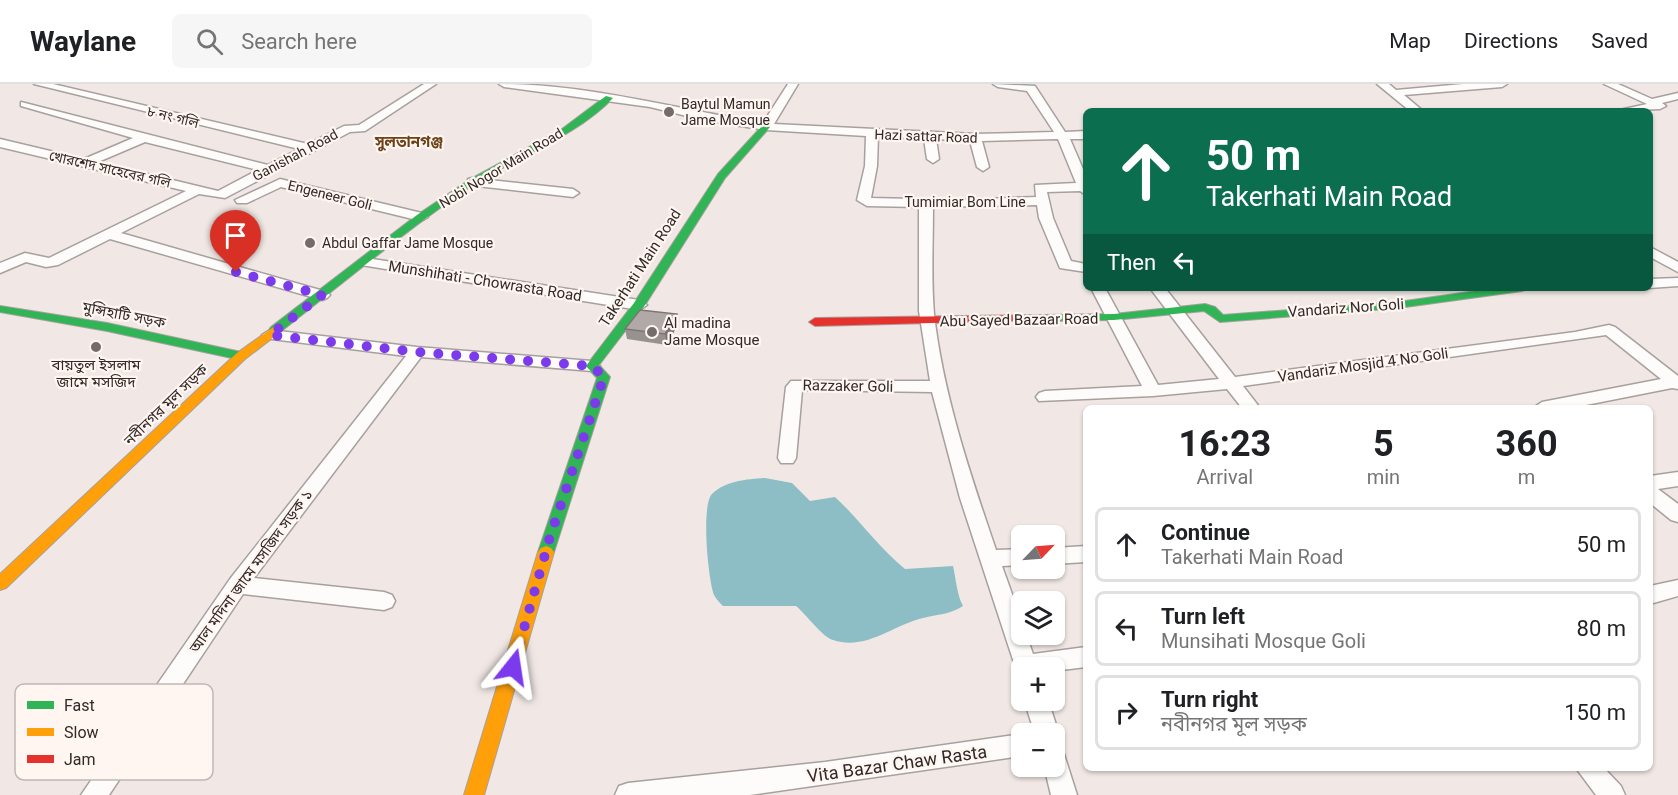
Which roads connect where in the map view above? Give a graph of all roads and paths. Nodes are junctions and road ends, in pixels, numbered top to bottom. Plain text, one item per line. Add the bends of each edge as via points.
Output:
1 (39, 84) edge
2 (92, 84) edge
3 (431, 84) edge
4 (504, 84) edge
5 (585, 84) edge
6 (793, 84) edge
7 (998, 84) edge
8 (1382, 84) edge
9 (1502, 84) edge
10 (1609, 84) edge
11 (572, 92) junction
12 (1394, 93) junction
13 (75, 94) junction
14 (1678, 96) edge
15 (609, 98) junction
16 (1656, 104) junction
17 (1413, 108) edge
18 (1636, 108) edge
19 (765, 127) junction
20 (872, 134) junction
21 (1083, 135) edge
22 (930, 136) junction
23 (1062, 137) junction
24 (144, 138) junction
25 (975, 138) junction
26 (0, 143) edge
27 (309, 148) junction
28 (933, 159) dead end
29 (86, 163) junction
30 (983, 167) dead end
31 (268, 169) junction
32 (1083, 172) edge
33 (472, 182) junction
34 (199, 189) junction
35 (1083, 189) edge
36 (573, 194) dead end
37 (220, 195) joint
38 (242, 200) dead end
39 (1043, 201) junction
40 (926, 202) junction
41 (421, 217) junction
42 (108, 234) junction
43 (0, 252) edge
44 (1653, 252) edge
45 (25, 257) junction
46 (366, 262) junction
47 (1083, 268) edge
48 (1678, 268) edge
49 (0, 269) edge
50 (1678, 282) edge
51 (1653, 284) edge
52 (1100, 291) edge
53 (1159, 291) edge
54 (1500, 291) edge
55 (322, 295) junction
56 (639, 305) junction
57 (0, 309) edge
58 (1175, 311) junction
59 (1114, 317) junction
60 (815, 322) dead end
61 (928, 322) junction
62 (270, 335) junction
63 (417, 352) junction
64 (241, 356) junction
65 (592, 366) junction
66 (1673, 380) edge
67 (1229, 383) junction
68 (939, 387) junction
69 (1153, 391) junction
70 (1044, 397) dead end
71 (1248, 405) edge
72 (1556, 405) edge
73 (787, 458) dead end
74 (1678, 479) edge
75 (1653, 483) edge
76 (1653, 494) edge
77 (1678, 515) edge
78 (1083, 554) edge
79 (1065, 555) edge
80 (1011, 557) edge
81 (991, 558) junction
82 (0, 584) edge
83 (237, 585) junction
84 (1678, 588) edge
85 (1653, 594) edge
86 (384, 601) dead end
87 (1022, 657) edge
88 (1083, 657) edge
89 (1065, 660) edge
90 (170, 684) edge
91 (1011, 747) edge
92 (1591, 771) edge
93 (1059, 777) edge
94 (104, 780) edge
95 (94, 795) edge
96 (474, 795) edge
97 (628, 795) edge
98 (1064, 795) edge
99 (1612, 795) edge

1 - 13 street, ৮ নং গলি
2 - 13 street
3 - 27 street, Ganishah Road via 361,129 348,128
4 - 11 street, Hazi sattar Road
5 - 11 street
6 - 19 street
7 - 23 street via 1031,88
8 - 12 street
9 - 12 street
10 - 16 street
11 - 15 street, Hazi sattar Road
12 - 17 street
13 - 24 street via 29,106
13 - 27 street, ৮ নং গলি
14 - 16 street
15 - 19 street, Hazi sattar Road
15 - 33 street, Nobi Nogor Main Road via 519,161
16 - 18 street
19 - 20 street, Hazi sattar Road
19 - 56 street, Takerhati Main Road via 721,177
20 - 22 street, Hazi sattar Road
20 - 40 street, Tumimiar Bom Line via 864,200
21 - 23 street, Hazi sattar Road
22 - 25 street, Hazi sattar Road
22 - 28 street
23 - 25 street, Hazi sattar Road
23 - 32 street
24 - 29 street
24 - 31 street
25 - 30 street
26 - 29 street, খোরশেদ সাহেবের গলি
27 - 31 street, Ganishah Road
29 - 34 street, খোরশেদ সাহেবের গলি
31 - 37 street, Ganishah Road
33 - 36 street
33 - 41 street, Nobi Nogor Main Road
34 - 37 street, খোরশেদ সাহেবের গলি
34 - 42 street
35 - 39 street, Tumimiar Bom Line via 1040,188
38 - 41 street, Engeneer Goli via 280,183
39 - 40 street, Tumimiar Bom Line
39 - 47 street via 1065,265
40 - 61 street
41 - 46 street, Nobi Nogor Main Road
42 - 45 street via 50,263
42 - 55 street
43 - 45 street
44 - 48 street
45 - 49 street
46 - 55 street, নবীনগর মূল সড়ক
46 - 56 street, Munshihati - Chowrasta Road
50 - 51 street
52 - 59 street
53 - 58 street
54 - 58 street, Vandariz Nor Goli via 1398,305 1220,319 1209,308
55 - 62 street, নবীনগর মূল সড়ক
56 - 65 street, Takerhati Main Road
57 - 64 street, মুন্সিহাটি সড়ক
58 - 59 street, Abu Sayed Bazaar Road
58 - 67 street
59 - 61 street, Abu Sayed Bazaar Road
59 - 69 street
60 - 61 street
61 - 68 street, Abu Sayed Bazaar Road
62 - 63 street
62 - 64 street, নবীনগর মূল সড়ক
63 - 65 street
63 - 83 street, আল মদিনা জামে মসজিদ সড়ক ১
64 - 82 street, নবীনগর মূল সড়ক
65 - 96 street via 604,377 550,537
66 - 67 street, Vandariz Mosjid 4 No Goli via 1609,330 1601,330 1555,340
66 - 72 street
67 - 69 street, Vandariz Mosjid 4 No Goli
67 - 71 street
68 - 73 street, Razzaker Goli via 797,384
68 - 81 street, Abu Sayed Bazaar Road
69 - 70 street, Vandariz Mosjid 4 No Goli
74 - 75 street
76 - 77 street
78 - 79 street
80 - 81 street
81 - 87 street, Abu Sayed Bazaar Road
83 - 86 street
83 - 90 street, আল মদিনা জামে মসজিদ সড়ক ১
84 - 85 street
88 - 89 street
91 - 97 street, Vita Bazar Chaw Rasta via 768,783
92 - 99 street
93 - 98 street
94 - 95 street, আল মদিনা জামে মসজিদ সড়ক ১

